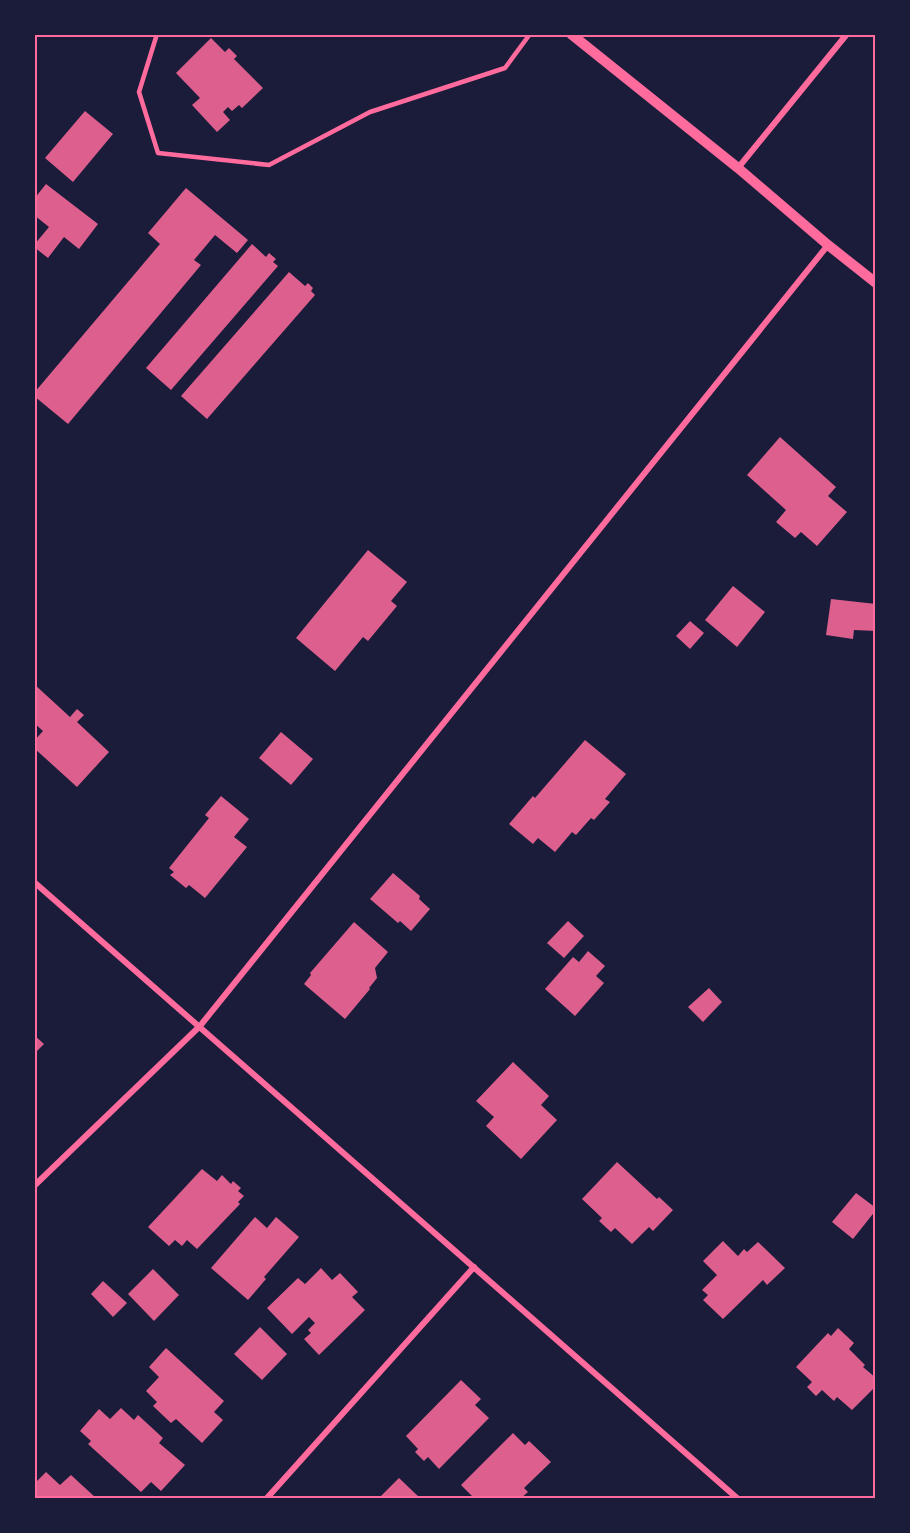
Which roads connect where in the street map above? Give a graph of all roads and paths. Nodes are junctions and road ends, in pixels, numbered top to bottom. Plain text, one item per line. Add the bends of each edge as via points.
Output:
1 (157, 34) edge
2 (530, 34) edge
3 (571, 34) edge
4 (847, 34) edge
5 (738, 168) junction
6 (828, 245) junction
7 (876, 283) edge
8 (34, 882) edge
9 (200, 1026) junction
10 (34, 1186) edge
11 (474, 1267) junction
12 (267, 1498) edge
13 (737, 1498) edge

1 - 2 lane via 139,92 158,153 269,165 370,112 505,68
3 - 5 street
4 - 5 street
5 - 6 street
6 - 7 street
6 - 9 street
8 - 9 street
9 - 10 street
9 - 11 street
11 - 12 street
11 - 13 street

